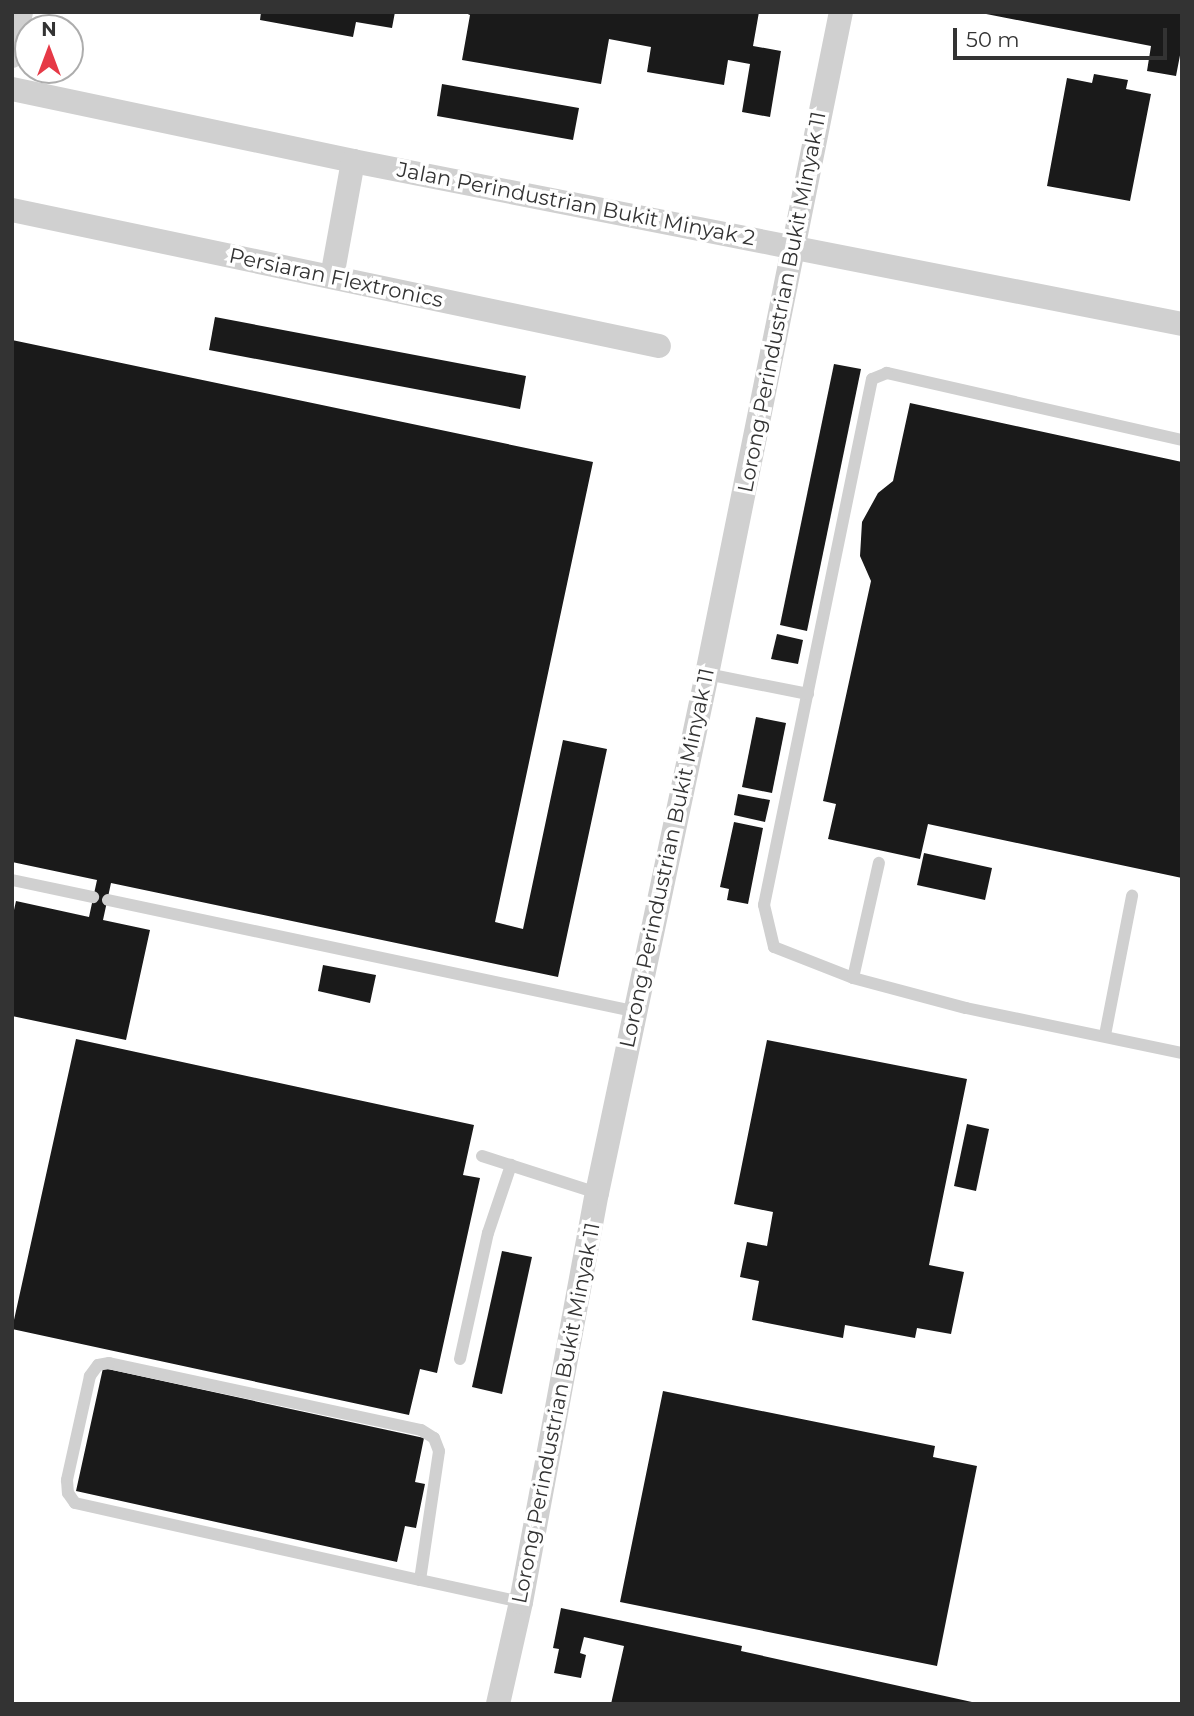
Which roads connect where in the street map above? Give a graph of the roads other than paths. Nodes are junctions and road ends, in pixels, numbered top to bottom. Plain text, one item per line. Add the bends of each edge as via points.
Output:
1 (21, 12) edge
2 (841, 12) edge
3 (12, 56) edge
4 (12, 89) edge
5 (353, 161) junction
6 (12, 210) edge
7 (793, 246) junction
8 (332, 277) junction
9 (1182, 324) edge
10 (659, 346) dead end
11 (1182, 440) edge
12 (708, 674) junction
13 (808, 694) junction
14 (879, 863) dead end
15 (12, 880) edge
16 (1132, 896) dead end
17 (93, 897) dead end
18 (108, 900) dead end
19 (853, 978) junction
20 (634, 1011) junction
21 (1105, 1035) junction
22 (1182, 1052) edge
23 (482, 1156) dead end
24 (511, 1165) junction
25 (597, 1193) junction
26 (460, 1359) dead end
27 (420, 1580) junction
28 (521, 1602) junction
29 (498, 1704) edge

1 - 3 street
2 - 7 street, Lorong Perindustrian Bukit Minyak 11
4 - 5 street, Jalan Perindustrian Bukit Minyak 2
5 - 7 street, Jalan Perindustrian Bukit Minyak 2
5 - 8 street
6 - 8 street, Persiaran Flextronics
7 - 9 street, Jalan Perindustrian Bukit Minyak 2
7 - 12 street, Lorong Perindustrian Bukit Minyak 11
8 - 10 street, Persiaran Flextronics
11 - 13 lane via 887,373 872,379
12 - 13 lane
12 - 20 street, Lorong Perindustrian Bukit Minyak 11
13 - 19 lane via 764,905 774,947
14 - 19 lane
15 - 17 lane
16 - 21 lane
18 - 20 lane
19 - 21 lane via 966,1008
20 - 25 street, Lorong Perindustrian Bukit Minyak 11
21 - 22 lane
23 - 24 lane
24 - 25 lane
24 - 26 lane via 488,1233
25 - 28 street, Lorong Perindustrian Bukit Minyak 11
27 - 27 lane via 439,1451 434,1438 421,1430 108,1363 98,1365 90,1376 67,1480 75,1503
27 - 28 lane
28 - 29 street, Lorong Perindustrian Bukit Minyak 11

